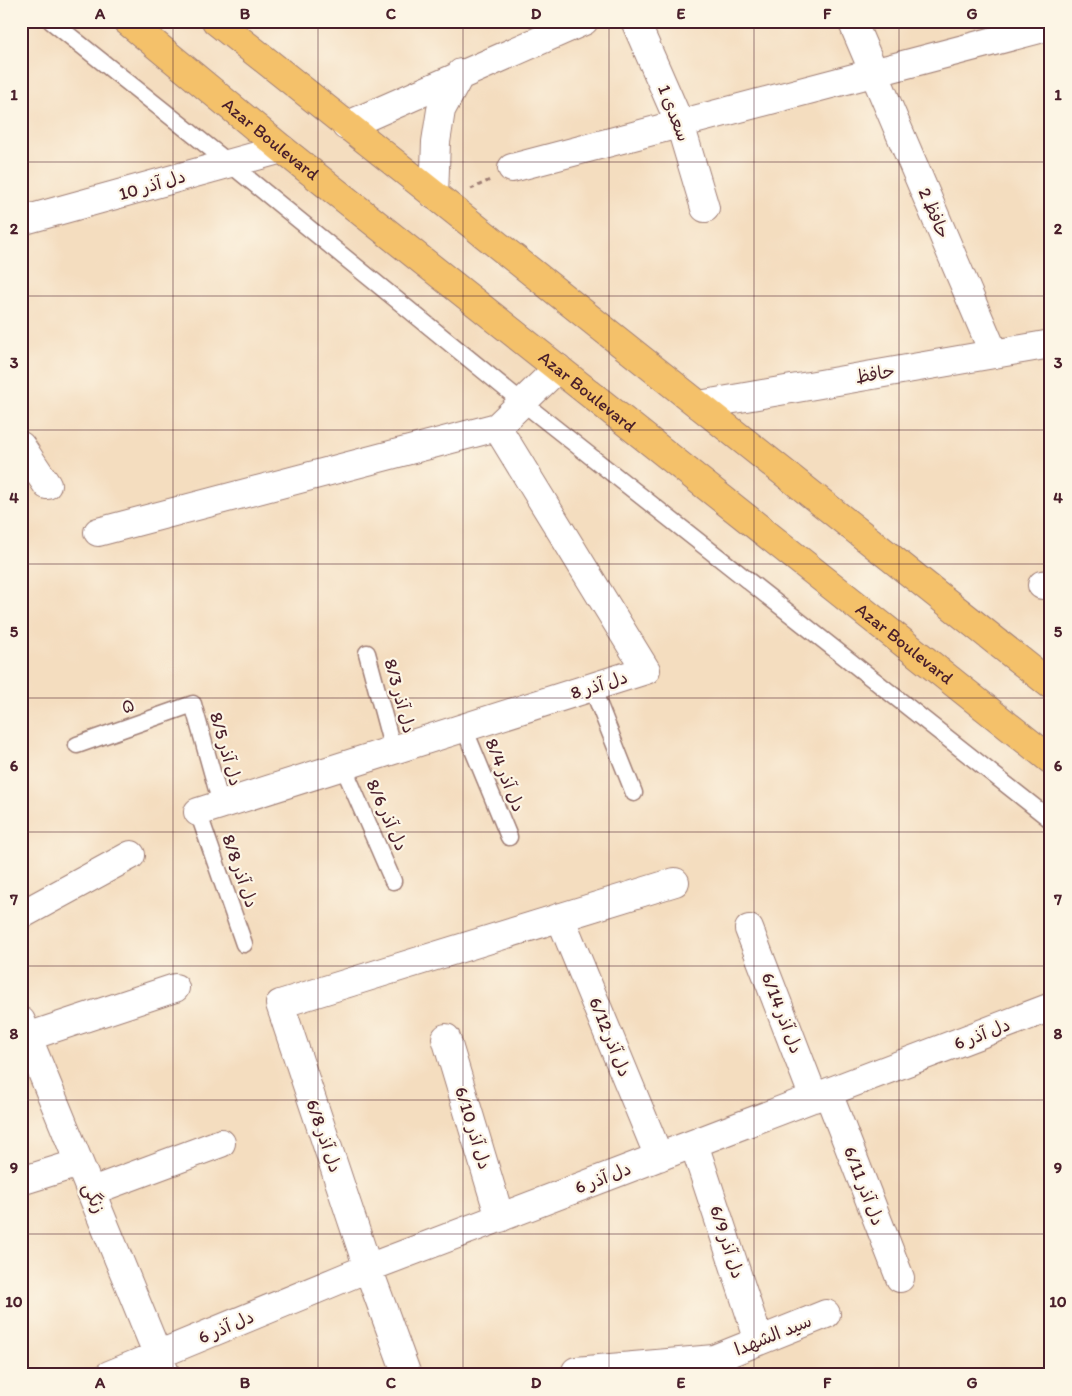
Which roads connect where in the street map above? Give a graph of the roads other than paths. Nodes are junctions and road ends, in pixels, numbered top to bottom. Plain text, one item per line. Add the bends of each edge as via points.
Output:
1 (51, 21) edge
2 (127, 21) edge
3 (216, 21) edge
4 (584, 21) edge
5 (635, 21) edge
6 (852, 21) edge
7 (1051, 26) edge
8 (874, 73) junction
9 (461, 74) junction
10 (680, 124) junction
11 (346, 126) junction
12 (282, 149) junction
13 (229, 163) junction
14 (512, 168) road end
15 (438, 199) junction
16 (704, 208) dead end
17 (21, 221) edge
18 (1051, 344) edge
19 (994, 354) junction
20 (558, 368) junction
21 (522, 402) junction
22 (699, 404) junction
23 (496, 427) junction
24 (21, 446) edge
25 (48, 485) dead end
26 (98, 532) dead end
27 (367, 653) dead end
28 (1051, 685) edge
29 (592, 687) junction
30 (193, 704) joint
31 (464, 728) junction
32 (77, 745) dead end
33 (394, 750) junction
34 (1051, 760) edge
35 (343, 766) junction
36 (634, 793) dead end
37 (209, 808) junction
38 (1051, 820) edge
39 (509, 837) dead end
40 (131, 855) dead end
41 (393, 880) dead end
42 (675, 882) dead end
43 (21, 915) edge
44 (560, 917) junction
45 (749, 929) dead end
46 (244, 944) dead end
47 (175, 988) dead end
48 (1051, 1007) edge
49 (24, 1029) edge
50 (446, 1038) dead end
51 (821, 1096) junction
52 (221, 1143) dead end
53 (694, 1144) junction
54 (659, 1157) junction
55 (79, 1163) junction
56 (21, 1181) edge
57 (92, 1191) junction
58 (500, 1218) junction
59 (368, 1268) junction
60 (900, 1278) dead end
61 (826, 1314) dead end
62 (759, 1341) junction
63 (162, 1365) edge
64 (109, 1375) edge
65 (407, 1375) edge
66 (577, 1375) edge

1 - 13 lane
2 - 12 main road, Azar Boulevard
3 - 11 main road
4 - 9 street
5 - 10 street, سعدی 1
6 - 8 street, حافظ 2
7 - 8 street
8 - 10 street
8 - 19 street, حافظ 2
9 - 11 street
9 - 15 street via 441,110 436,142
10 - 14 street
10 - 16 street, سعدی 1
11 - 15 main road
12 - 13 street, دل آذر 10
12 - 20 main road, Azar Boulevard
13 - 17 street, دل آذر 10
13 - 21 lane
15 - 22 main road
18 - 19 street, حافظ
19 - 22 street, حافظ
20 - 21 street
20 - 34 main road, Azar Boulevard
21 - 23 street
21 - 38 lane
22 - 28 main road
23 - 26 street
23 - 29 street, دل آذر 8 via 646,670
24 - 25 street
27 - 33 lane, دل آذر 8/3
29 - 31 street, دل آذر 8
29 - 36 lane
30 - 32 lane, ۵
30 - 37 lane, دل آذر 8/5
31 - 33 street, دل آذر 8
31 - 39 lane, دل آذر 8/4
33 - 35 street, دل آذر 8
35 - 37 street, دل آذر 8
35 - 41 lane, دل آذر 8/6
37 - 46 lane, دل آذر 8/8
40 - 43 street
42 - 44 street
44 - 54 street, دل آذر 6/12
44 - 59 street, دل آذر 6/8 via 280,1004
45 - 51 street, دل آذر 6/14
47 - 49 street
48 - 51 street, دل آذر 6
49 - 55 street, زنگی
50 - 58 street, دل آذر 6/10
51 - 53 street, دل آذر 6
51 - 60 street, دل آذر 6/11
52 - 57 street
53 - 54 street, دل آذر 6
53 - 62 street, دل آذر 6/9
54 - 58 street, دل آذر 6
55 - 56 street
55 - 57 street, زنگی
57 - 63 street, زنگی
58 - 59 street, دل آذر 6
59 - 63 street, دل آذر 6
59 - 65 street, دل آذر 6/8
61 - 62 street, سید الشهدا
62 - 66 street, سید الشهدا via 714,1359 576,1371
63 - 64 street, دل آذر 6

